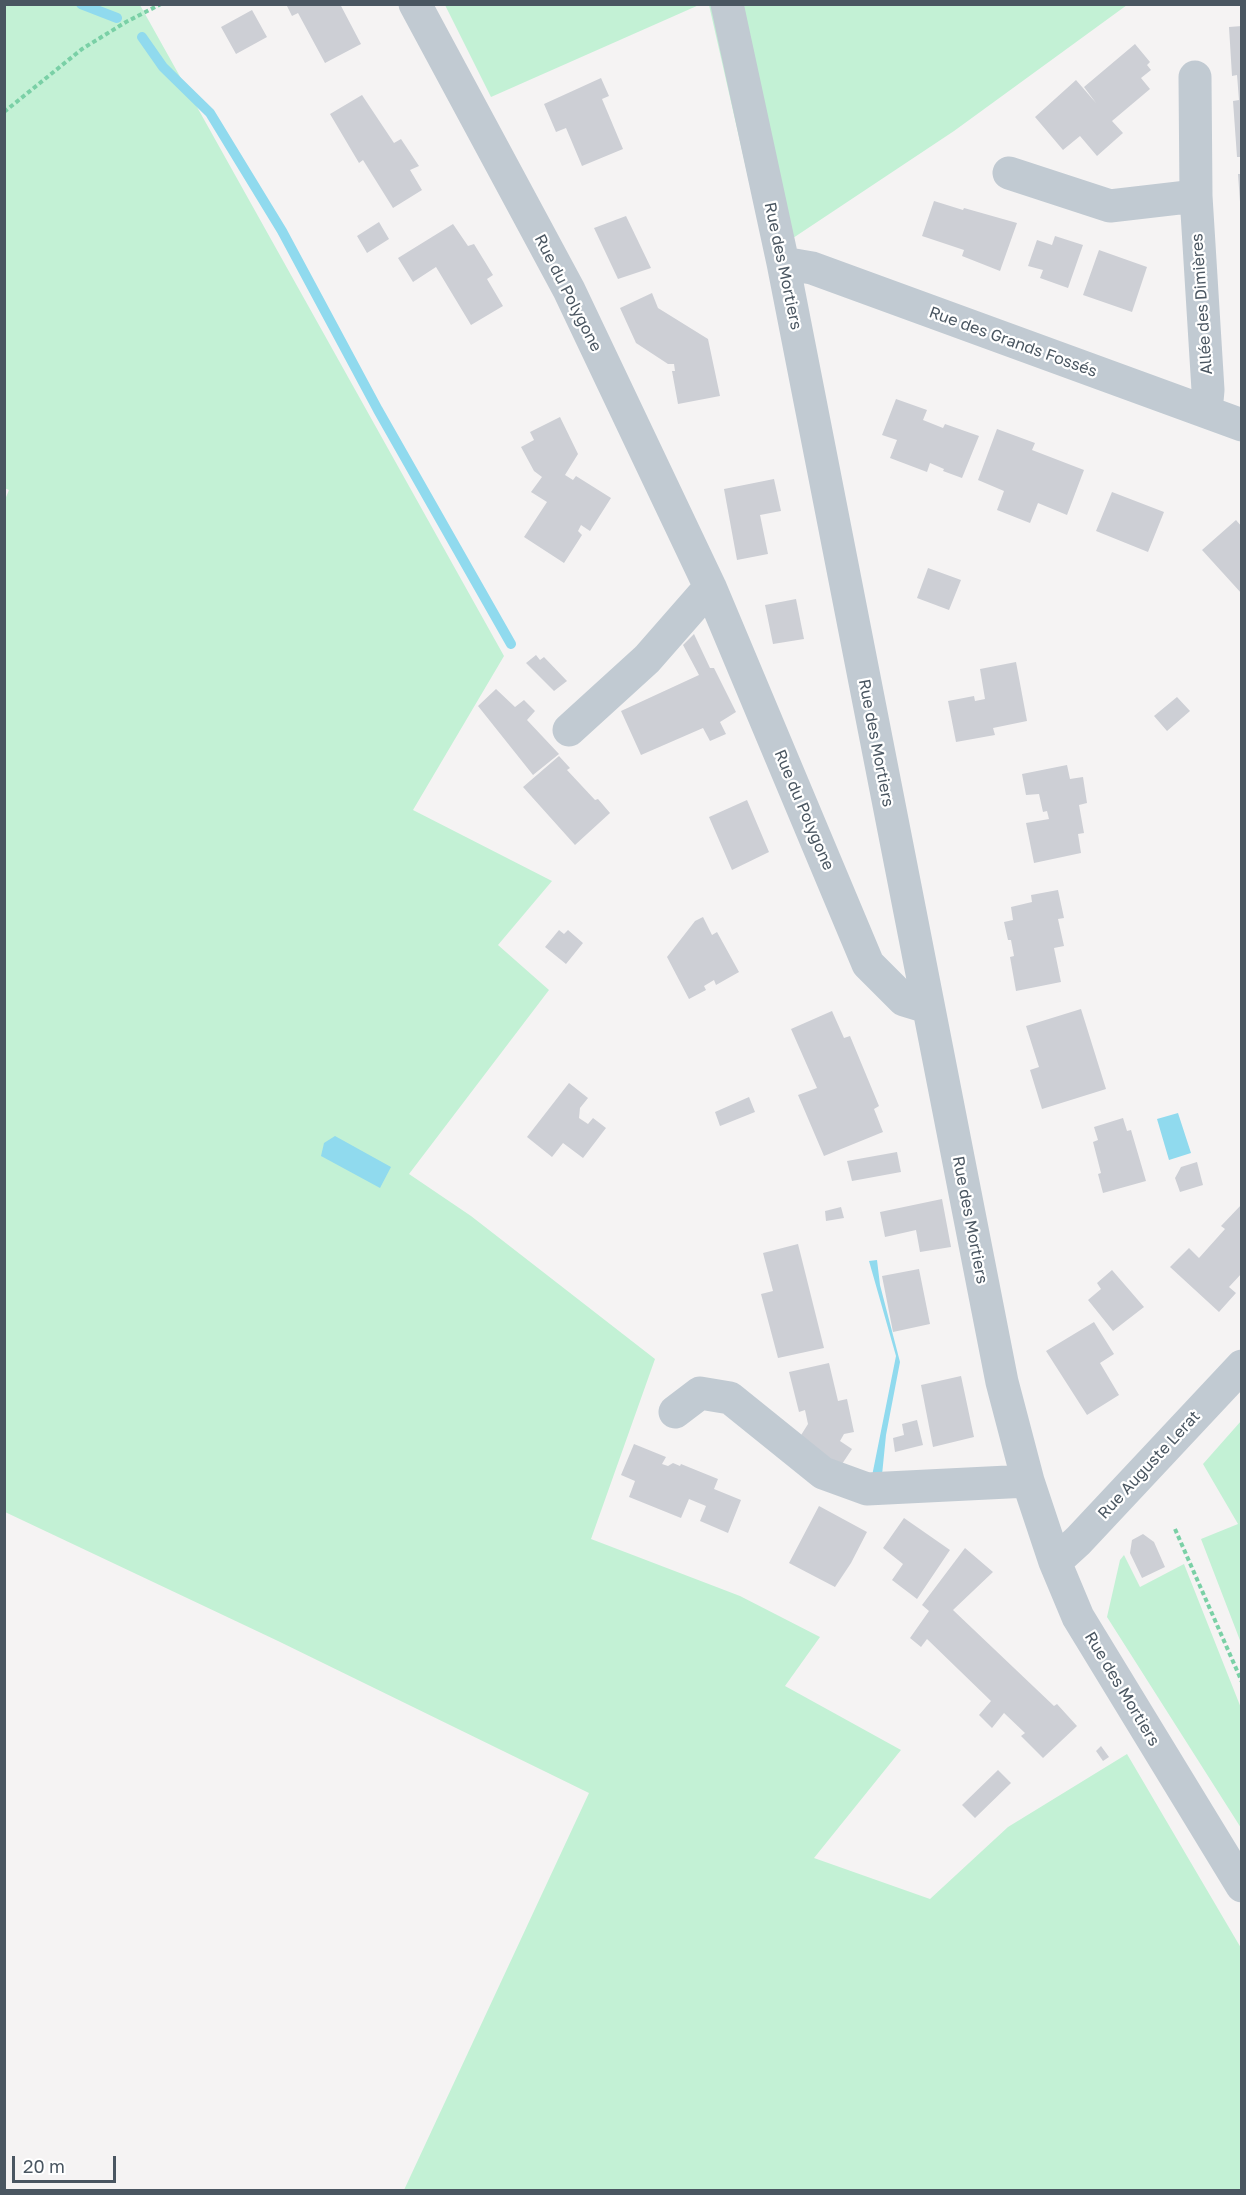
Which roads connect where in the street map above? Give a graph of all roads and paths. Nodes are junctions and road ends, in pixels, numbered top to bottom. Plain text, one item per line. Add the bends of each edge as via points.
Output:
1 (161, 4) edge
2 (415, 4) edge
3 (727, 4) edge
4 (1195, 77) dead end
5 (4, 112) edge
6 (1009, 173) dead end
7 (1196, 196) junction
8 (783, 263) junction
9 (1206, 412) junction
10 (1242, 425) edge
11 (710, 587) junction
12 (569, 730) dead end
13 (927, 1007) junction
14 (1242, 1366) edge
15 (675, 1412) dead end
16 (1028, 1481) junction
17 (1174, 1529) dead end
18 (1055, 1562) junction
19 (1242, 1682) edge
20 (1242, 1886) edge

1 - 5 path via 82,49
2 - 11 street, Rue du Polygone via 568,290
3 - 8 street, Rue des Mortiers
4 - 7 street, Allée des Dimières
6 - 7 street via 1110,206
7 - 9 street, Allée des Dimières via 1208,390
8 - 9 street, Rue des Grands Fossés via 812,268
8 - 13 street, Rue des Mortiers
9 - 10 street, Rue des Grands Fossés
11 - 12 street via 647,659
11 - 13 street, Rue du Polygone via 868,964 904,1000
13 - 16 street, Rue des Mortiers via 1002,1382
14 - 18 street, Rue Auguste Lerat
15 - 16 street via 700,1393 730,1398 823,1473 867,1489
16 - 18 street, Rue des Mortiers
17 - 19 path
18 - 20 street, Rue des Mortiers via 1078,1617

